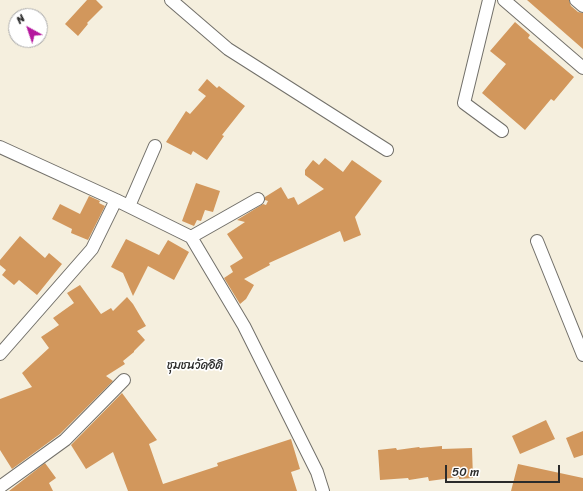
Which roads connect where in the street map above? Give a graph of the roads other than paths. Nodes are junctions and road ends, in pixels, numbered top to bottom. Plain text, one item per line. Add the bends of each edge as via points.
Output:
1 (171, 0) edge
2 (489, 0) edge
3 (504, 0) edge
4 (576, 0) edge
5 (583, 6) edge
6 (583, 67) edge
7 (502, 131) dead end
8 (156, 146) dead end
9 (0, 147) edge
10 (387, 150) dead end
11 (258, 199) dead end
12 (116, 200) junction
13 (129, 206) junction
14 (191, 237) junction
15 (537, 241) dead end
16 (0, 354) edge
17 (583, 355) edge
18 (124, 380) dead end
19 (0, 487) edge
20 (323, 491) edge

1 - 10 street via 228,49
2 - 7 street via 464,103
3 - 6 street
4 - 5 street
8 - 13 street
9 - 12 street
11 - 14 street
12 - 13 street
12 - 16 street via 92,249
13 - 14 street
14 - 20 street via 244,326 317,472
15 - 17 street
18 - 19 street via 65,440

